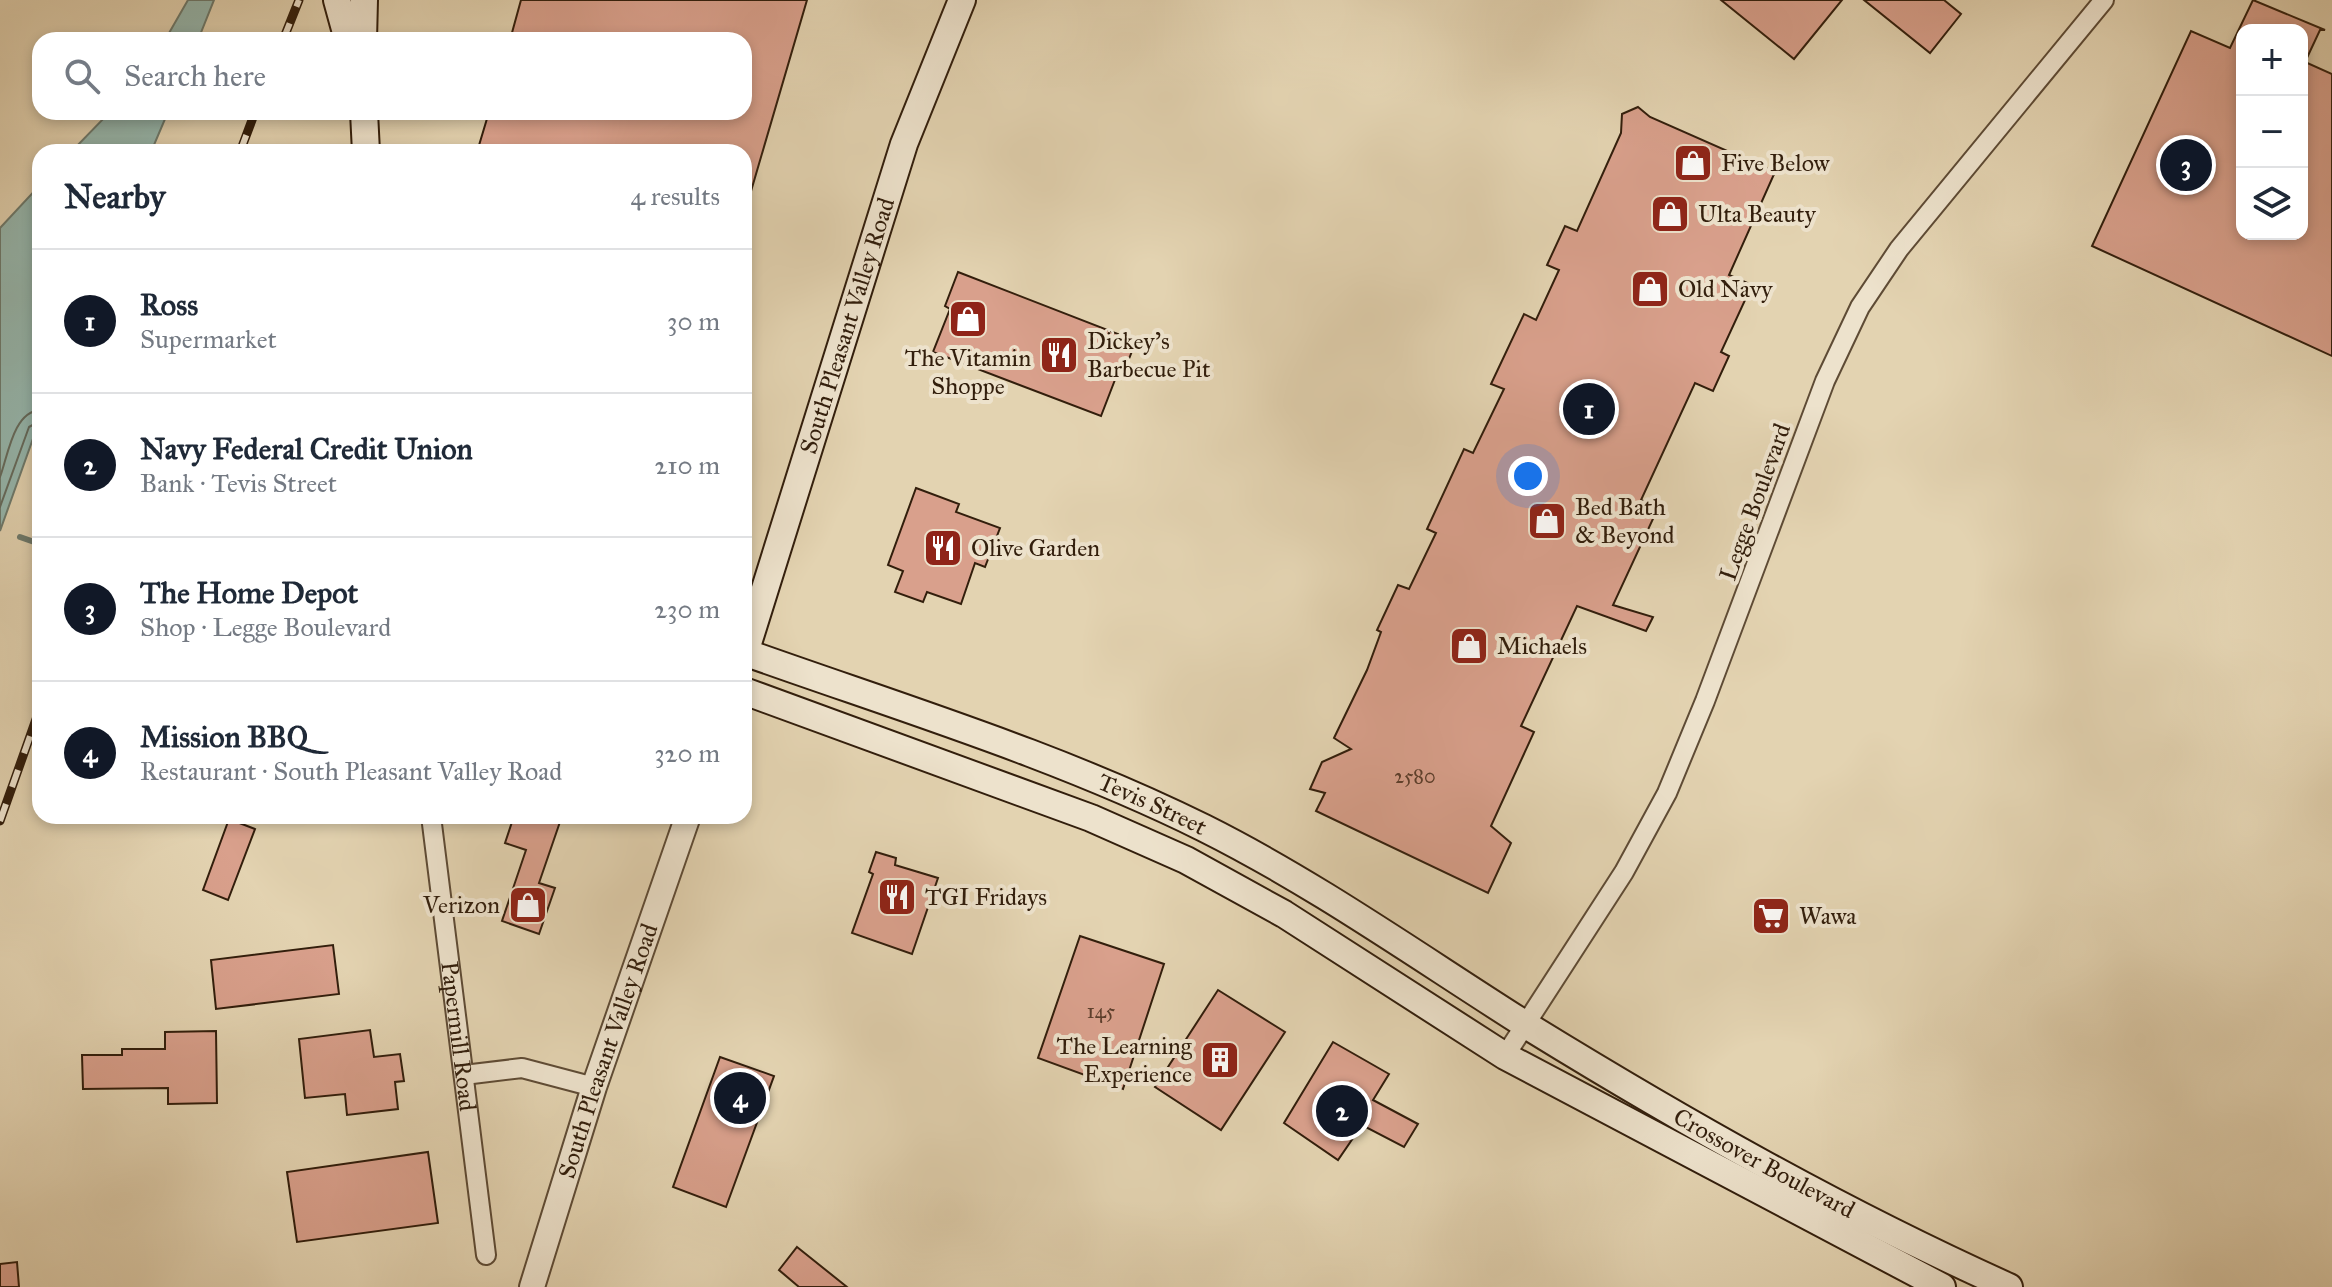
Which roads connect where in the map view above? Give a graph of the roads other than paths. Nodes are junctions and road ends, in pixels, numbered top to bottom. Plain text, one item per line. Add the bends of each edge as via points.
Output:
1 (337, 0) edge
2 (364, 0) edge
3 (962, 0) edge
4 (2104, 0) edge
5 (346, 32) edge
6 (363, 32) edge
7 (364, 120) edge
8 (366, 144) edge
9 (752, 628) edge
10 (752, 657) edge
11 (752, 694) edge
12 (432, 824) edge
13 (685, 824) edge
14 (1526, 1024) junction
15 (1505, 1056) junction
16 (464, 1075) junction
17 (594, 1087) junction
18 (486, 1255) dead end
19 (532, 1287) edge
20 (1942, 1287) edge
21 (2009, 1287) edge

1 - 5 main road
2 - 6 main road
3 - 9 main road, South Pleasant Valley Road via 904,144
4 - 14 street, Legge Boulevard via 1899,249 1860,307 1825,381 1667,793 1624,872
7 - 8 main road
10 - 14 main road, Tevis Street via 998,742 1193,823 1295,878
11 - 15 main road, Tevis Street via 1091,818 1186,860 1284,914
12 - 16 street, Papermill Road
13 - 17 street, South Pleasant Valley Road
14 - 15 street, Legge Boulevard
14 - 21 main road, Crossover Boulevard via 1825,1197
15 - 20 main road, Crossover Boulevard
16 - 17 street via 522,1068
16 - 18 street, Papermill Road
17 - 19 street, South Pleasant Valley Road

